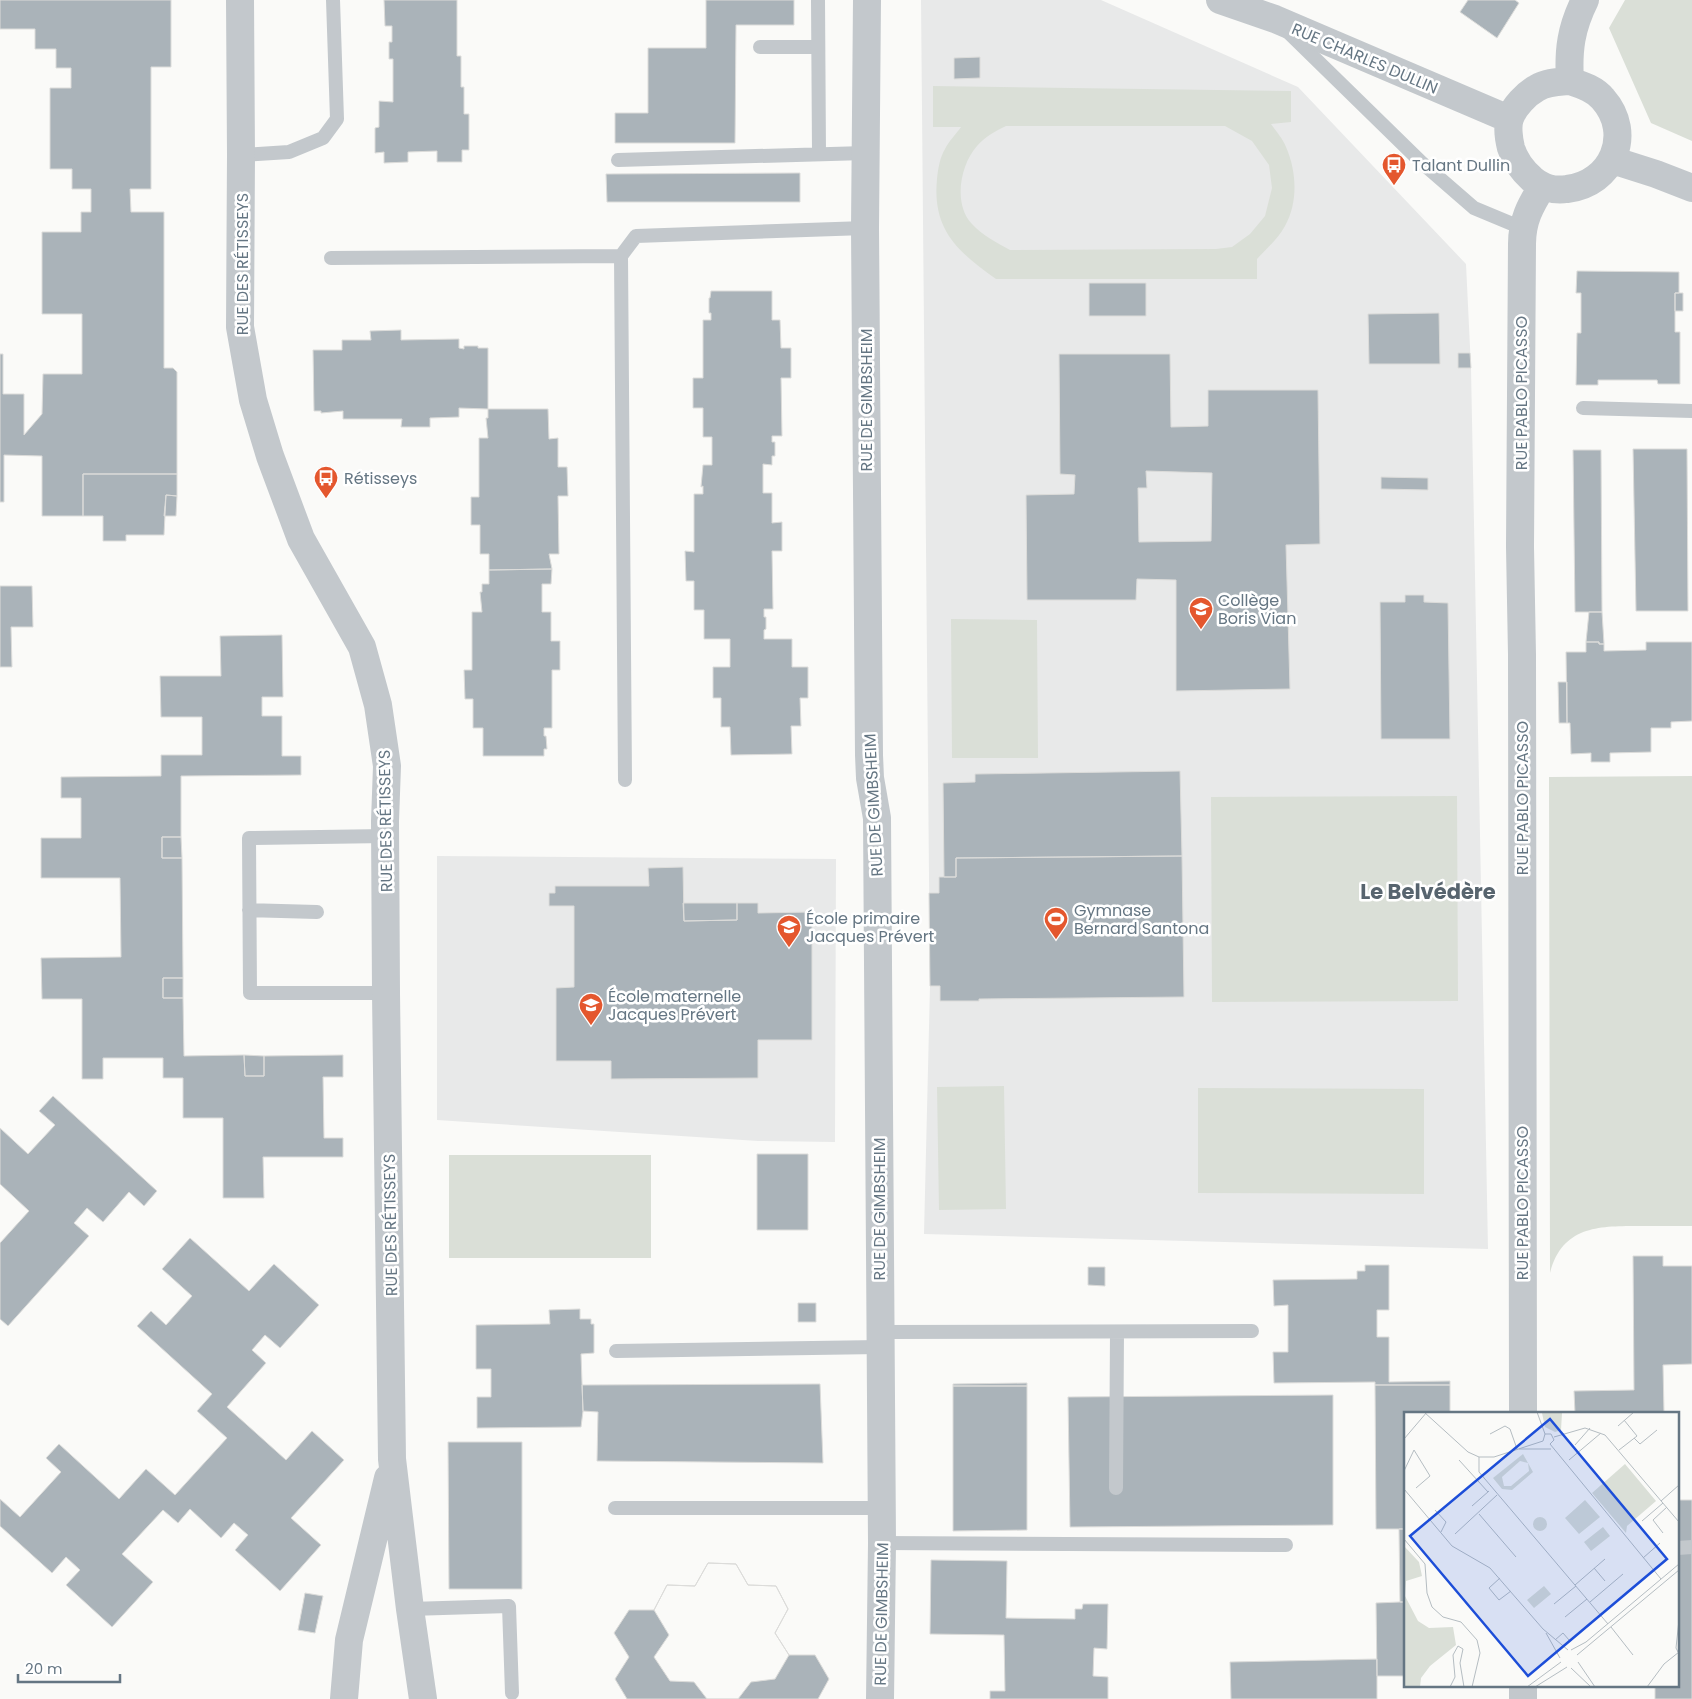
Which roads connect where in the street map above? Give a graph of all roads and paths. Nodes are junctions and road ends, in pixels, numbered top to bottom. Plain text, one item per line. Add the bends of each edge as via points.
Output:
1 (240, 0) edge
2 (333, 0) edge
3 (818, 0) edge
4 (867, 0) edge
5 (1220, 0) edge
6 (1585, 0) edge
7 (1279, 10) edge
8 (760, 47) dead end
9 (818, 47) junction
10 (1570, 81) junction
11 (1509, 119) junction
12 (819, 153) junction
13 (865, 153) junction
14 (241, 155) junction
15 (618, 160) dead end
16 (1612, 160) junction
17 (1542, 187) junction
18 (1692, 188) edge
19 (865, 228) junction
20 (1522, 228) junction
21 (621, 256) junction
22 (331, 258) dead end
23 (1583, 408) dead end
24 (1692, 411) edge
25 (625, 780) dead end
26 (386, 836) junction
27 (249, 910) junction
28 (317, 912) dead end
29 (386, 993) junction
30 (1252, 1331) dead end
31 (1117, 1332) junction
32 (880, 1339) junction
33 (616, 1351) dead end
34 (1523, 1412) edge
35 (392, 1459) junction
36 (1116, 1488) dead end
37 (615, 1508) dead end
38 (881, 1508) junction
39 (882, 1543) junction
40 (1286, 1546) dead end
41 (410, 1609) junction
42 (1523, 1686) edge
43 (512, 1692) dead end
44 (344, 1699) edge
45 (423, 1699) edge
46 (880, 1699) edge
47 (1523, 1699) edge

1 - 14 street, RUE DES RÉTISSEYS
2 - 14 lane via 337,119 323,138 289,152
3 - 9 lane
4 - 13 street, RUE DE GIMBSHEIM
5 - 7 street, RUE CHARLES DULLIN
6 - 10 street via 1568,56
7 - 11 street, RUE CHARLES DULLIN
7 - 20 lane via 1422,162 1474,208
8 - 9 lane
9 - 12 lane
10 - 11 street via 1553,82 1537,88 1522,100
10 - 16 street via 1587,86 1603,98 1614,116 1618,138
11 - 17 street via 1509,141 1514,157 1523,171
12 - 13 lane
12 - 15 lane
13 - 19 street, RUE DE GIMBSHEIM
14 - 26 street, RUE DES RÉTISSEYS via 240,328 253,400 301,539 362,647 378,705 387,766
16 - 17 street via 1598,178 1580,187 1560,190
16 - 18 street
17 - 20 street, RUE PABLO PICASSO
19 - 21 lane via 636,236
19 - 32 street, RUE DE GIMBSHEIM via 869,755 877,818
20 - 34 street, RUE PABLO PICASSO
21 - 22 lane
21 - 25 lane
23 - 24 lane
26 - 27 lane via 249,838
26 - 29 street, RUE DES RÉTISSEYS
27 - 28 lane
27 - 29 lane via 250,993
29 - 35 street, RUE DES RÉTISSEYS
30 - 31 lane
31 - 32 lane
31 - 36 lane
32 - 33 lane
32 - 38 street, RUE DE GIMBSHEIM
35 - 41 street, RUE DES RÉTISSEYS
35 - 44 street, RUE DES RÉTISSEYS via 349,1640
37 - 38 lane
38 - 39 street, RUE DE GIMBSHEIM
39 - 40 lane
39 - 46 street, RUE DE GIMBSHEIM
41 - 43 lane via 509,1606
41 - 45 street, RUE DES RÉTISSEYS
42 - 47 street

